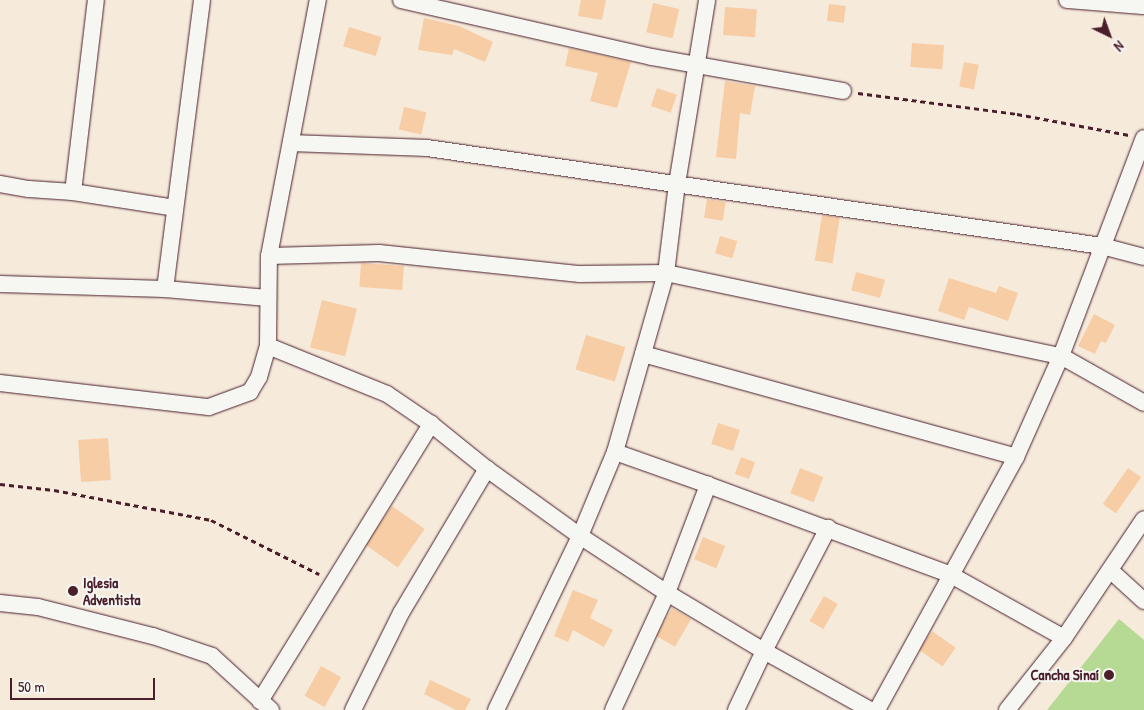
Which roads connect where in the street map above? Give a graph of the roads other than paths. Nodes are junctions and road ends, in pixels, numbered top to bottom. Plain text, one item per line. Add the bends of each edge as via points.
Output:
1 (96, 0) edge
2 (202, 0) edge
3 (318, 0) edge
4 (402, 0) edge
5 (706, 0) edge
6 (1067, 0) edge
7 (1144, 6) edge
8 (698, 64) junction
9 (843, 91) road end
10 (1144, 138) edge
11 (292, 143) junction
12 (0, 184) edge
13 (677, 184) junction
14 (73, 192) junction
15 (175, 208) junction
16 (1102, 246) junction
17 (269, 256) junction
18 (1144, 257) edge
19 (666, 273) junction
20 (0, 284) edge
21 (165, 289) junction
22 (268, 298) junction
23 (268, 346) junction
24 (643, 354) junction
25 (1061, 356) junction
26 (0, 383) edge
27 (1144, 403) edge
28 (431, 424) junction
29 (615, 452) junction
30 (1016, 457) junction
31 (487, 469) junction
32 (708, 484) junction
33 (1144, 519) edge
34 (828, 528) junction
35 (580, 536) junction
36 (1110, 570) junction
37 (951, 575) junction
38 (667, 593) junction
39 (1144, 601) edge
40 (0, 602) edge
41 (1064, 638) junction
42 (764, 651) junction
43 (266, 705) edge
44 (353, 710) edge
45 (496, 710) edge
46 (613, 710) edge
47 (736, 710) edge
48 (870, 710) edge
49 (878, 710) edge
50 (1007, 710) edge

1 - 14 street
2 - 15 street
3 - 11 street
4 - 8 street via 652,57
5 - 8 street
6 - 7 street
8 - 9 street
8 - 13 street
10 - 16 street
11 - 13 street via 427,148
11 - 17 street
12 - 14 street
13 - 16 street
13 - 19 street
14 - 15 street
15 - 21 street
16 - 18 street
16 - 25 street
17 - 19 street via 379,253 580,274
17 - 22 street
19 - 24 street
19 - 25 street
20 - 21 street
21 - 22 street
22 - 23 street
23 - 26 street via 259,377 250,392 209,407
23 - 28 street via 388,394
24 - 29 street
24 - 30 street
25 - 27 street
25 - 30 street
28 - 31 street
28 - 43 street via 333,581
29 - 32 street
29 - 35 street
30 - 37 street
31 - 35 street
31 - 44 street via 401,613
32 - 34 street
32 - 38 street
33 - 36 street
34 - 37 street
34 - 42 street
35 - 38 street
35 - 45 street
36 - 39 street
36 - 41 street
37 - 41 street
37 - 49 street
38 - 42 street
38 - 46 street
40 - 43 street via 38,607 153,636 212,656
41 - 50 street
42 - 47 street
42 - 48 street

